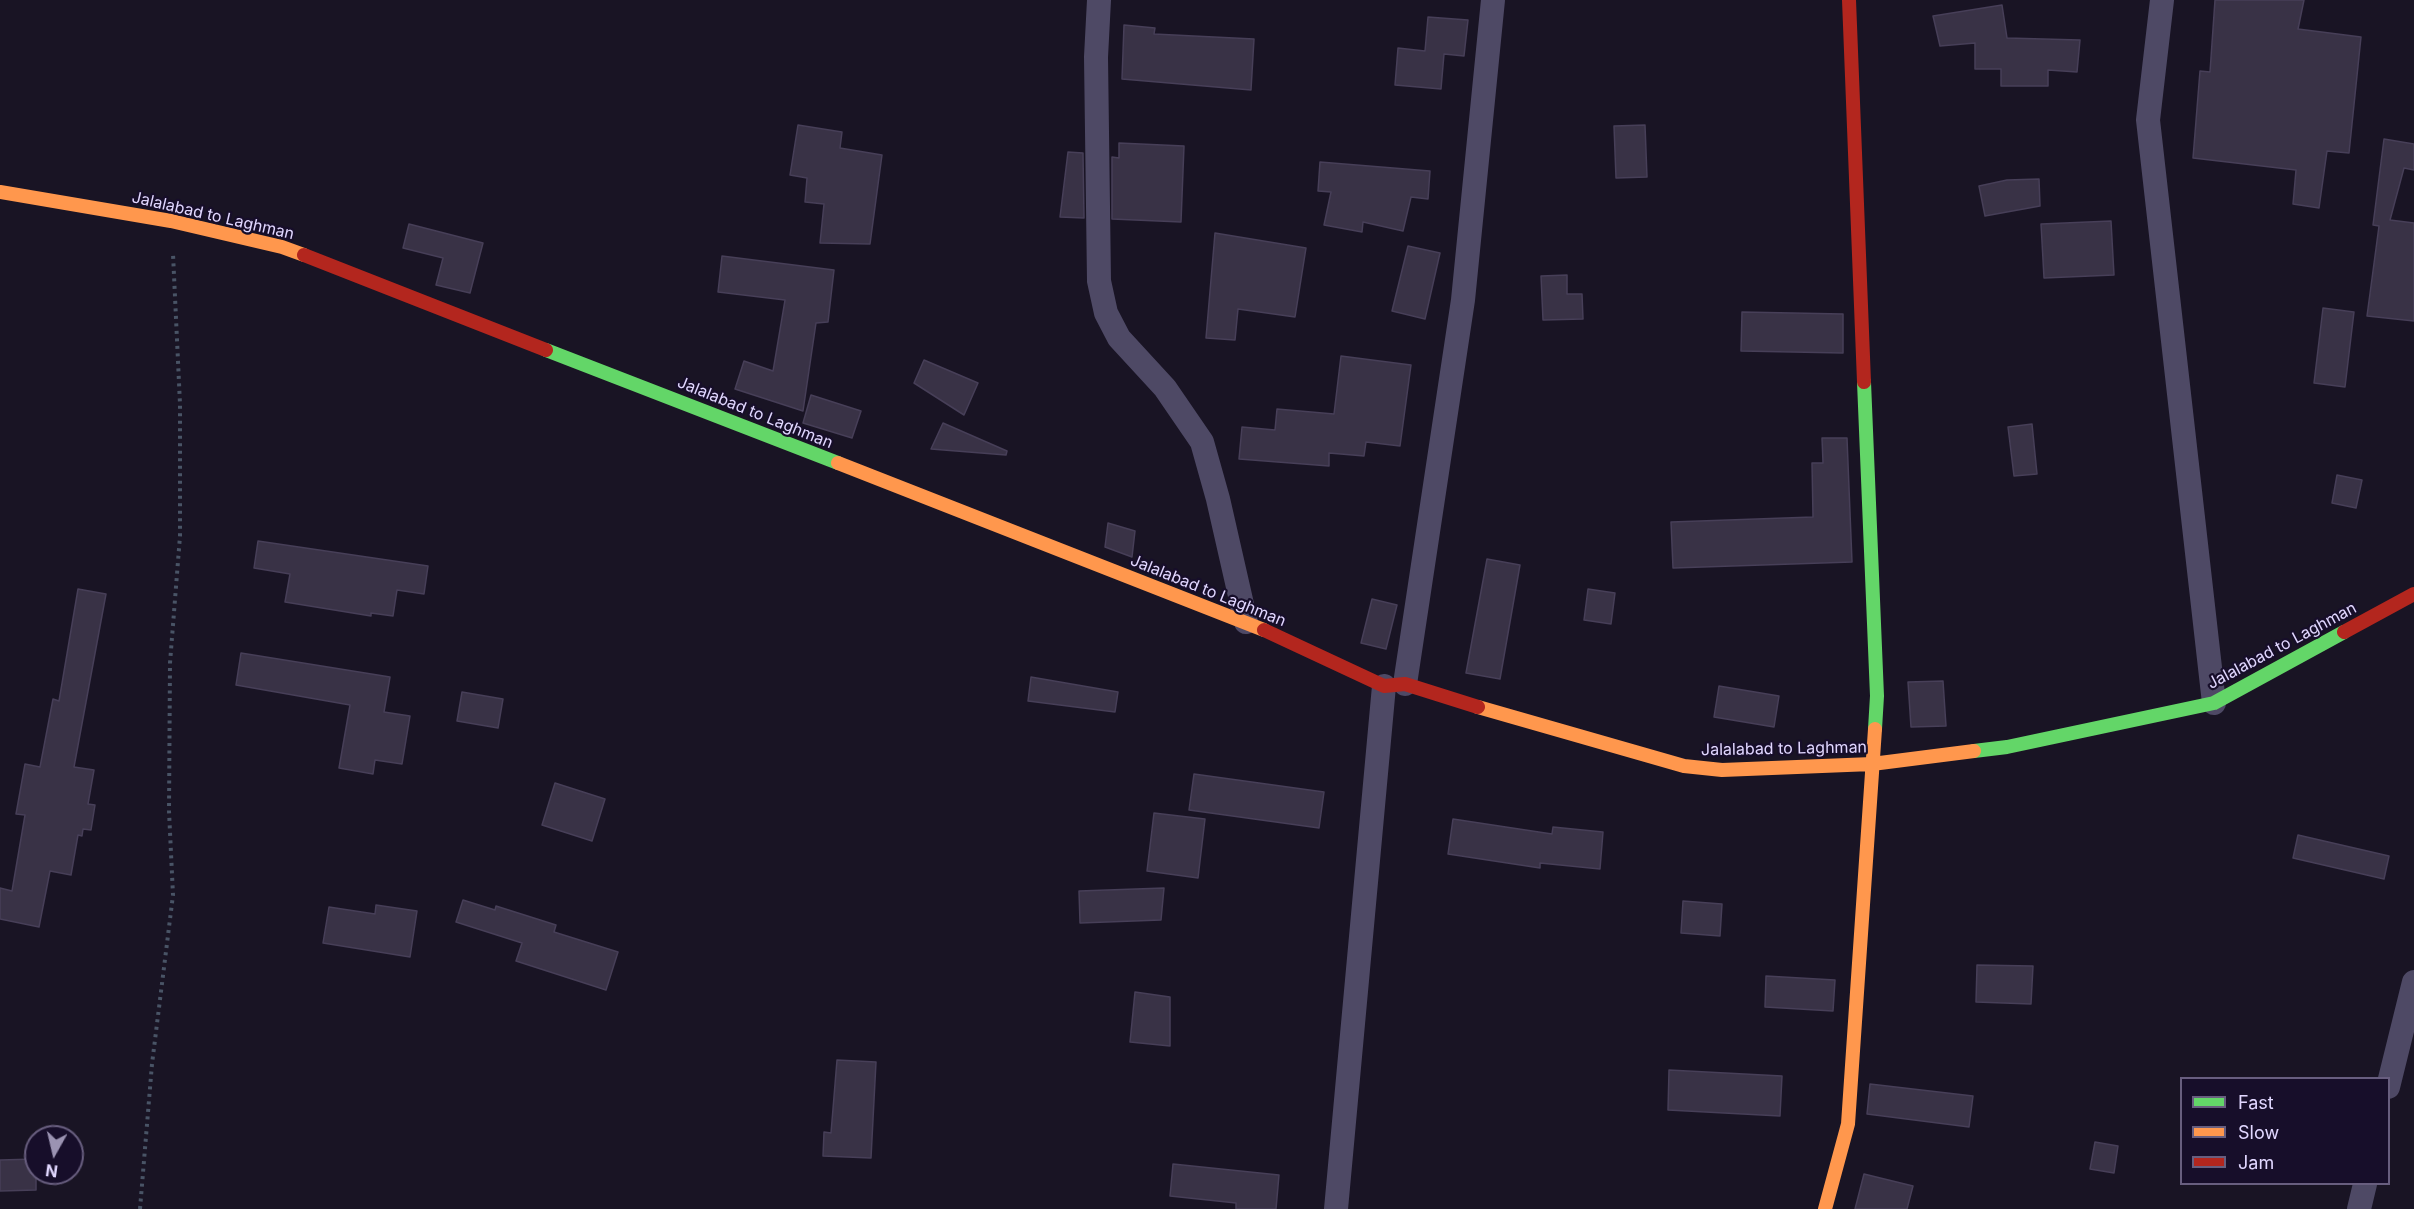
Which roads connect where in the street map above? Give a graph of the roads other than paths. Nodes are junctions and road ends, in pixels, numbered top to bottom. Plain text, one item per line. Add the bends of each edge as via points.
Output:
1 (1099, 0) edge
2 (1493, 0) edge
3 (1850, 0) edge
4 (2162, 0) edge
5 (0, 192) edge
6 (2414, 594) edge
7 (1246, 622) junction
8 (1394, 685) junction
9 (2214, 703) junction
10 (1872, 764) junction
11 (2414, 982) edge
12 (2390, 1079) edge
13 (2365, 1185) edge
14 (1336, 1209) edge
15 (1825, 1209) edge
16 (2359, 1209) edge

1 - 7 street via 1099,281 1106,313 1119,338 1165,388 1202,442
2 - 8 street via 1463,300
3 - 10 street via 1877,696
4 - 9 street via 2148,120
5 - 7 street, Jalalabad to Laghman via 171,221 282,247
6 - 9 street, Jalalabad to Laghman
7 - 8 street, Jalalabad to Laghman
8 - 10 street, Jalalabad to Laghman via 1684,766 1722,770
8 - 14 street
9 - 10 street, Jalalabad to Laghman via 2007,747
10 - 15 street via 1848,1124
11 - 12 street
13 - 16 street

